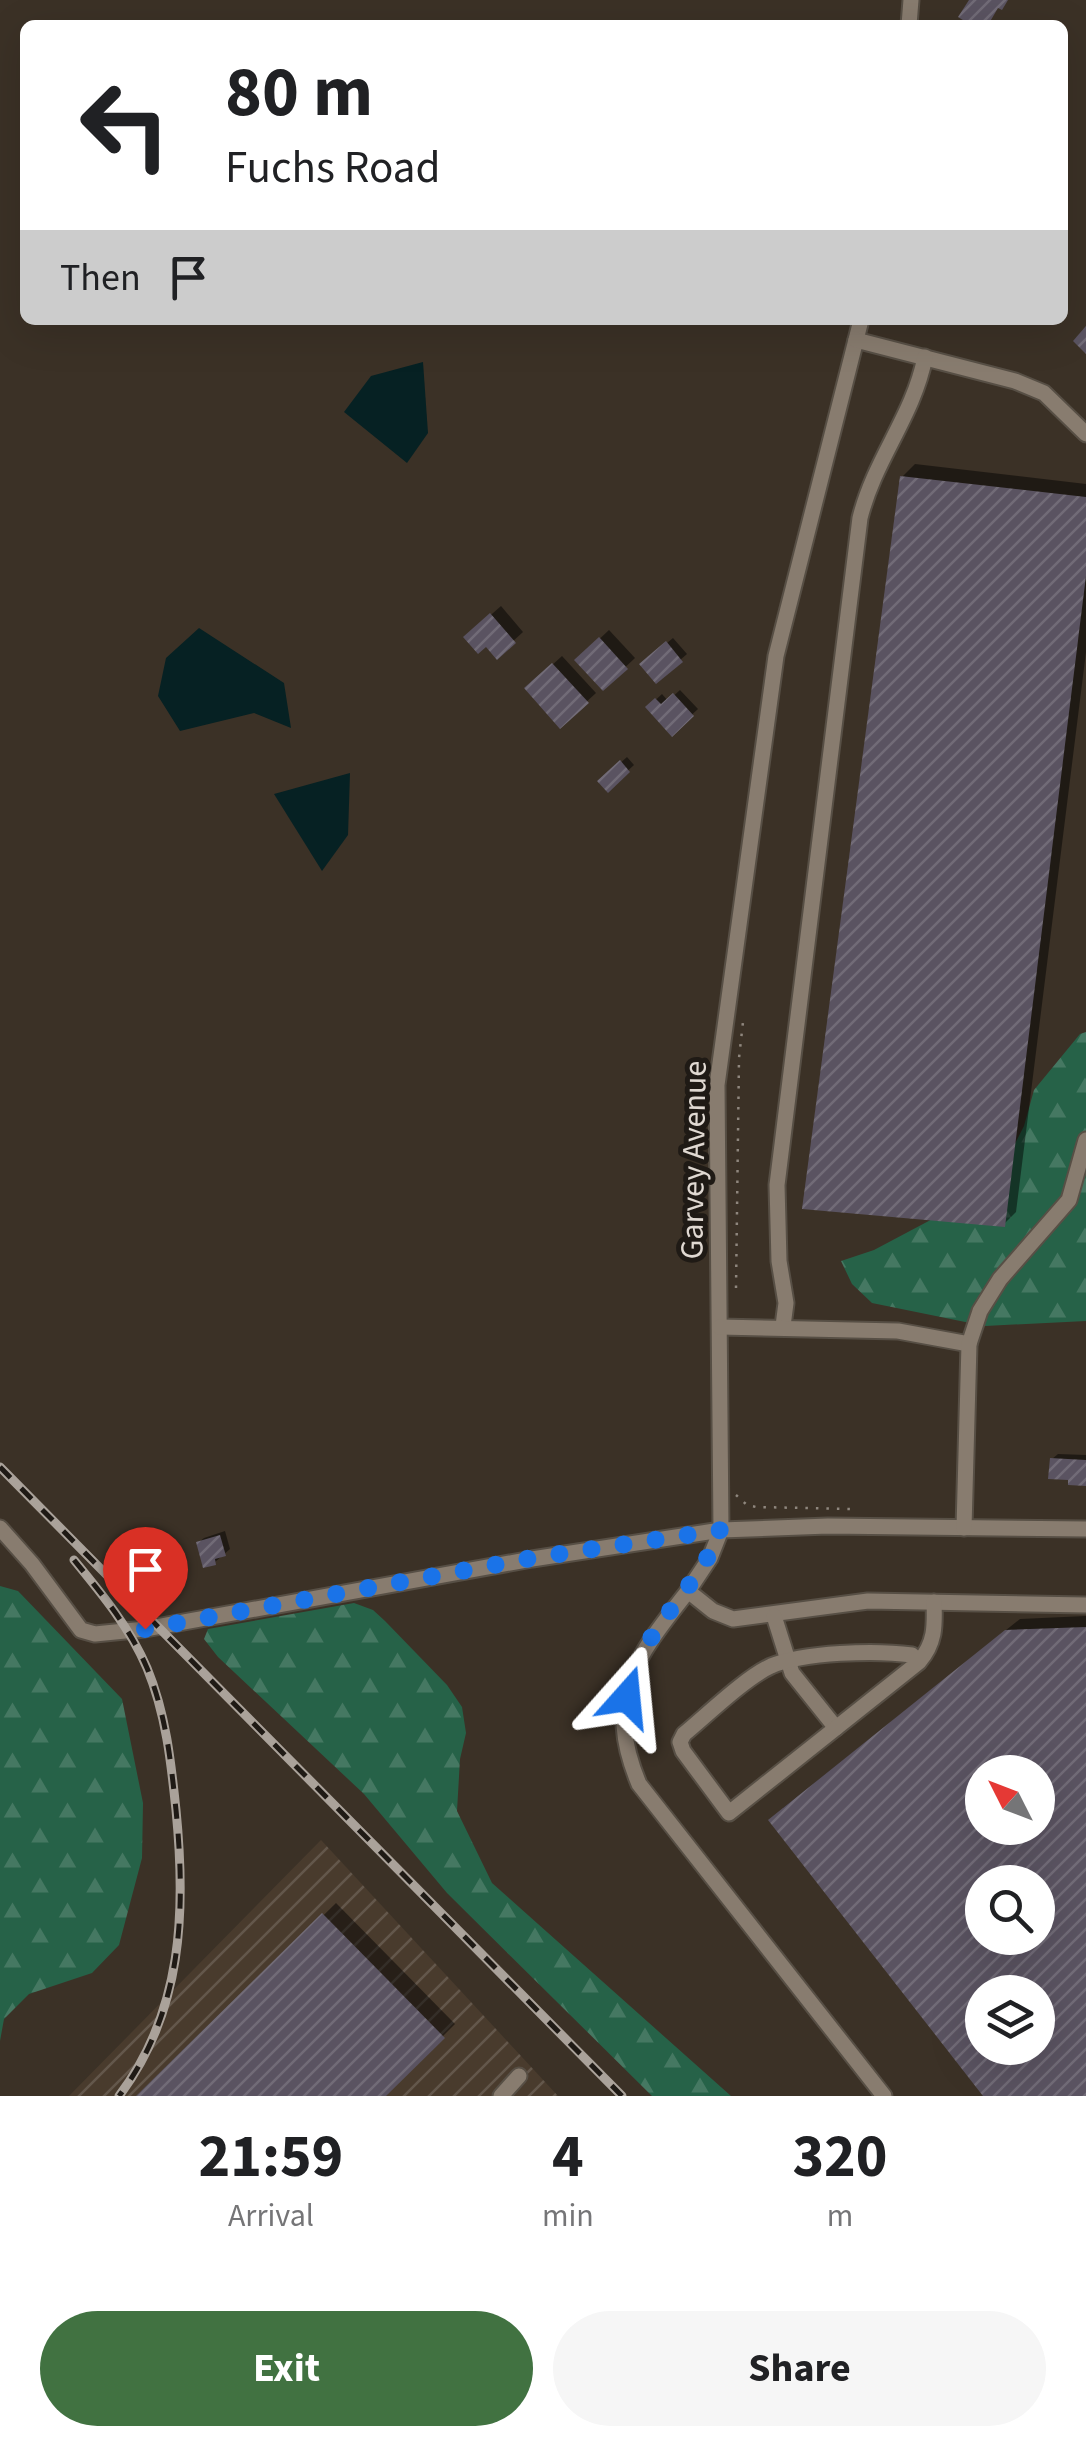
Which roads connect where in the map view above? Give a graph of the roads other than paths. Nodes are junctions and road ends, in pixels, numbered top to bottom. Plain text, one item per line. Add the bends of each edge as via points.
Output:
1 (860, 325) edge
2 (856, 340) junction
3 (925, 357) junction
4 (1086, 434) edge
5 (1086, 1140) edge
6 (720, 1326) junction
7 (783, 1326) junction
8 (970, 1344) junction
9 (0, 1528) edge
10 (964, 1528) junction
11 (1086, 1529) edge
12 (721, 1530) junction
13 (688, 1591) junction
14 (934, 1602) junction
15 (1086, 1605) edge
16 (774, 1616) junction
17 (919, 1662) junction
18 (787, 1663) junction
19 (836, 1728) junction
20 (519, 2076) dead end
21 (501, 2096) edge
22 (884, 2096) edge

1 - 2 street, Garvey Avenue
2 - 3 street
2 - 6 street, Garvey Avenue via 776,656 717,1085
3 - 4 street via 1015,380 1044,394
3 - 7 street via 916,392 868,484 860,518 776,1185
5 - 8 street via 1070,1200 1000,1279
6 - 7 street
6 - 12 street, Garvey Avenue
7 - 8 street via 898,1331
8 - 10 street
9 - 12 street via 74,1624 94,1634
10 - 11 street
10 - 12 street
12 - 13 street
13 - 16 street via 733,1620
13 - 22 street via 630,1676 626,1754 639,1784
14 - 15 street
14 - 16 street via 868,1602
14 - 17 street via 934,1634
16 - 18 street
17 - 18 street via 912,1654 883,1651
17 - 19 street
18 - 19 street
18 - 19 street via 760,1673 684,1734 683,1751 699,1775 729,1812
20 - 21 street

